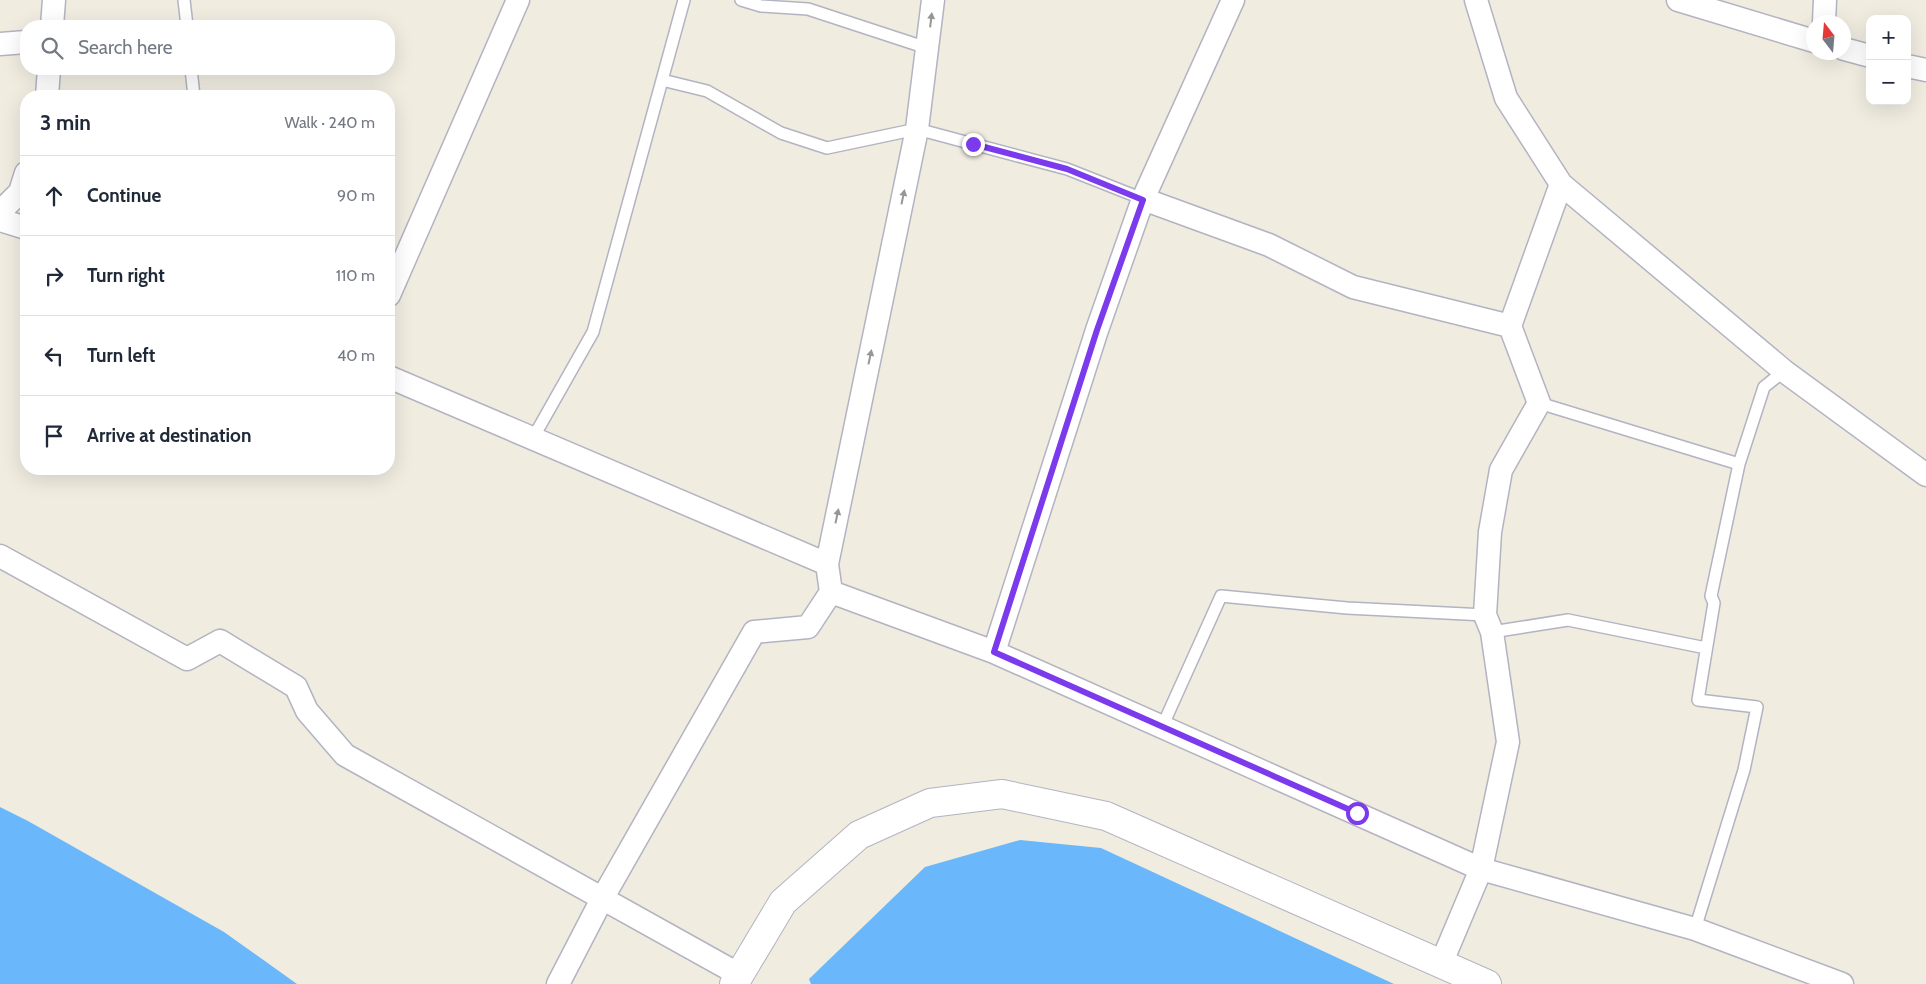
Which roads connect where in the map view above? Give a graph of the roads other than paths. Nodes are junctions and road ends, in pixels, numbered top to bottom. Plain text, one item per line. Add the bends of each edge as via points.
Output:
1 (54, 0) edge
2 (184, 0) edge
3 (518, 0) edge
4 (684, 0) edge
5 (741, 0) edge
6 (933, 0) edge
7 (1233, 0) edge
8 (1476, 0) edge
9 (1678, 0) edge
10 (1825, 0) edge
11 (1824, 15) edge
12 (52, 20) edge
13 (186, 20) edge
14 (1806, 39) edge
15 (20, 42) edge
16 (0, 44) edge
17 (927, 48) junction
18 (1851, 52) edge
19 (1866, 55) edge
20 (1911, 67) edge
21 (1926, 70) edge
22 (48, 75) edge
23 (192, 75) edge
24 (662, 80) junction
25 (47, 90) edge
26 (193, 90) edge
27 (916, 129) junction
28 (1560, 184) junction
29 (20, 192) edge
30 (1143, 200) junction
31 (0, 212) edge
32 (0, 220) edge
33 (20, 226) edge
34 (395, 281) edge
35 (1510, 326) junction
36 (1784, 371) junction
37 (395, 380) edge
38 (1539, 403) junction
39 (533, 438) junction
40 (1739, 464) junction
41 (1926, 475) edge
42 (0, 556) edge
43 (827, 564) junction
44 (832, 592) junction
45 (1489, 623) junction
46 (1706, 648) junction
47 (994, 652) junction
48 (1162, 727) junction
49 (1481, 869) junction
50 (602, 898) junction
51 (1695, 929) junction
52 (1441, 964) junction
53 (736, 979) edge
54 (558, 984) edge
55 (1487, 984) edge
56 (1842, 984) edge

1 - 12 street
2 - 13 lane
3 - 34 street
4 - 24 lane
5 - 17 lane via 761,6 808,9
17 -> 6 street
7 - 30 street
8 - 28 street via 1506,98
9 - 14 street
10 - 11 street
15 - 16 street
17 - 27 street
18 - 19 street
20 - 21 street
22 - 25 street
23 - 26 lane
24 - 27 lane via 707,91 781,133 827,148
24 - 39 lane via 592,332
27 - 30 lane via 1067,169
43 -> 27 street
28 - 35 street
28 - 36 street
29 - 31 street
30 - 35 street via 1269,245 1352,286
30 - 47 street via 1097,330
32 - 33 street
35 - 38 street
36 - 40 lane via 1764,387
36 - 41 street
37 - 39 street
38 - 40 lane
38 - 45 street via 1501,470 1490,532
39 - 43 street
40 - 46 lane via 1711,596 1714,603
42 - 50 street via 187,659 220,641 296,687 307,711 345,755
43 - 44 street
44 - 47 street
44 - 50 street via 808,627 754,632
45 - 46 lane via 1568,620
45 - 48 lane via 1221,596
45 - 49 street via 1508,742
46 - 51 lane via 1698,700 1757,707 1744,770
47 - 48 street
48 - 49 street
49 - 51 street
49 - 52 street
50 - 53 street
50 - 54 street
51 - 56 street
52 - 53 street via 1106,816 1002,794 930,803 859,835 783,902
52 - 55 street

